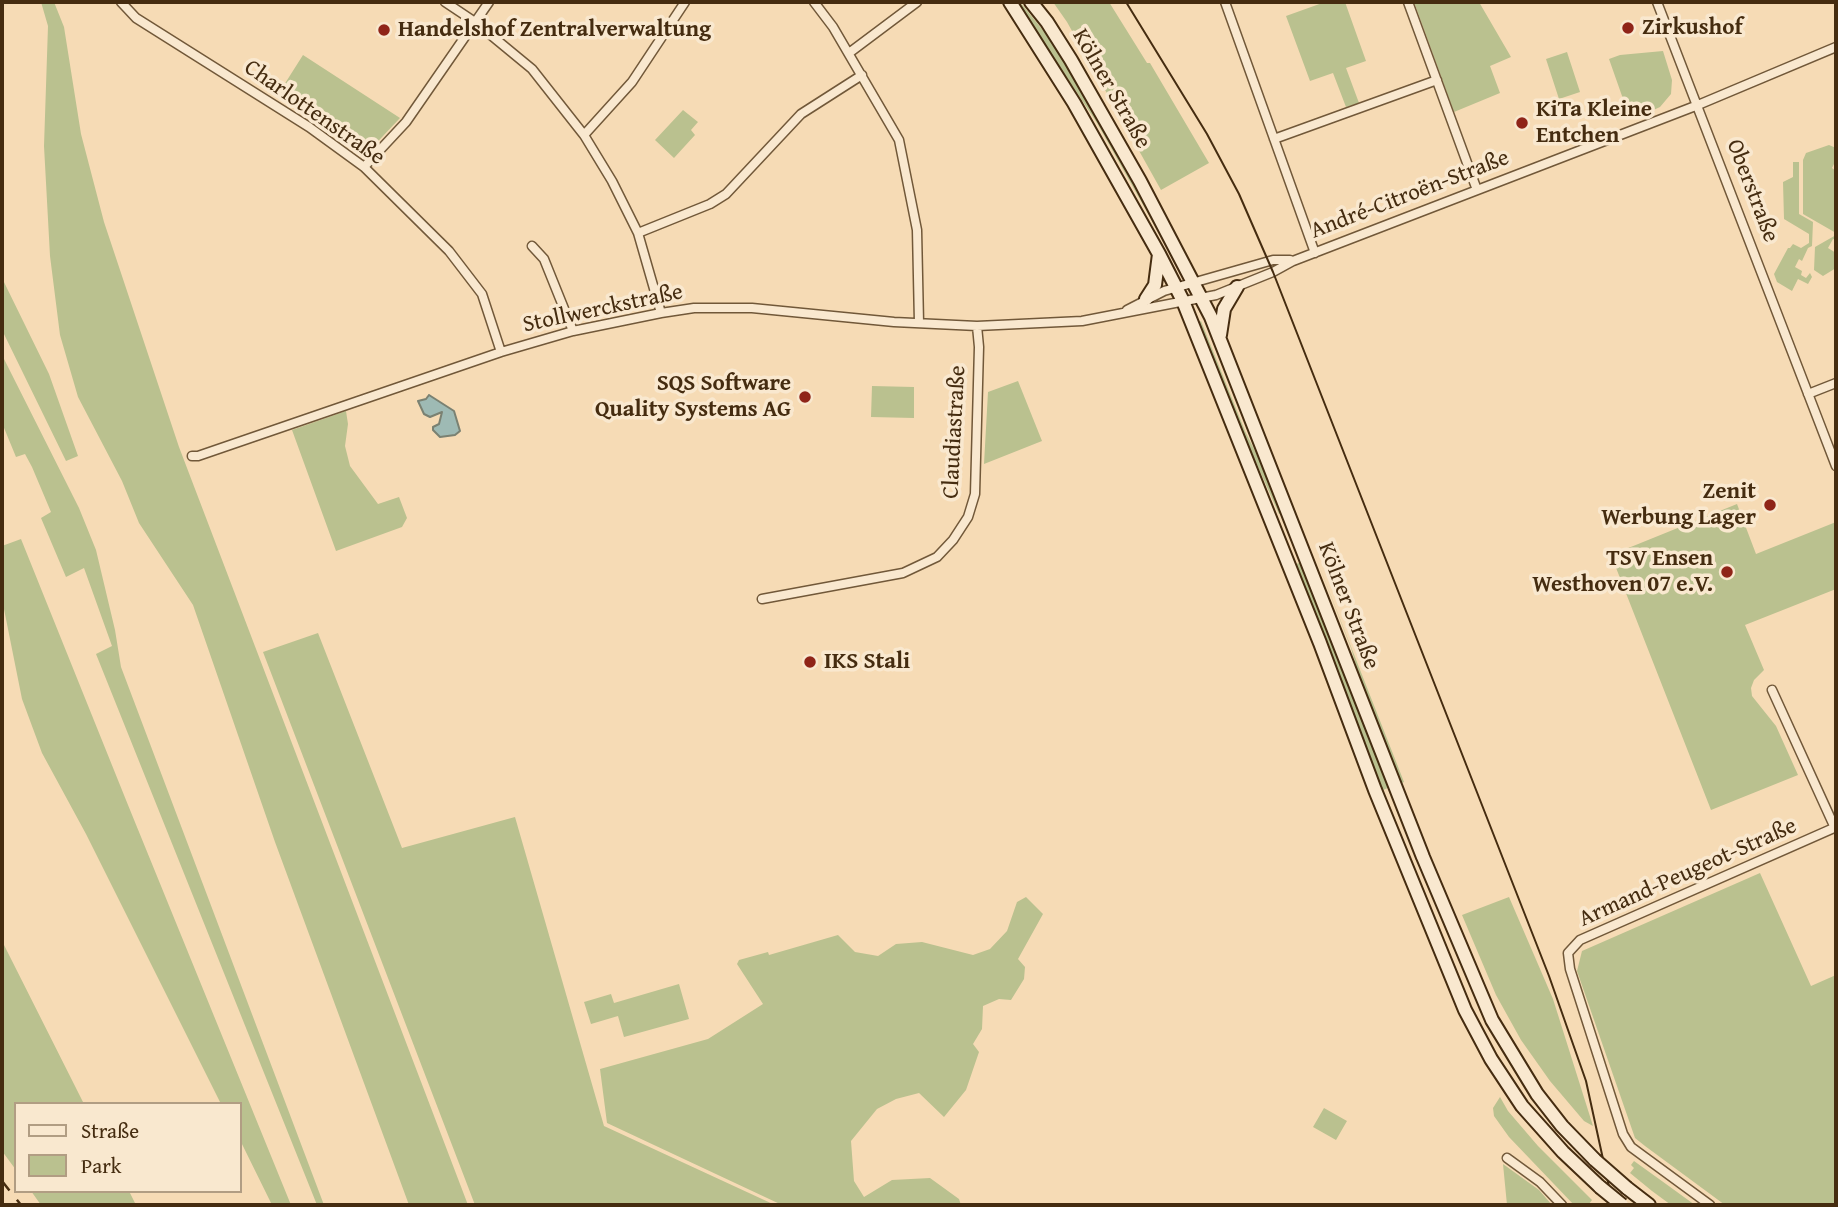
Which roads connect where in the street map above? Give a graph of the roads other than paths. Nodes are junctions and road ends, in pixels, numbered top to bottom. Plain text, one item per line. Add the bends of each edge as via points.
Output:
1 (121, 2) edge
2 (445, 2) edge
3 (489, 2) edge
4 (685, 2) edge
5 (814, 2) edge
6 (918, 2) edge
7 (1010, 2) edge
8 (1031, 2) edge
9 (1225, 2) edge
10 (1408, 2) edge
11 (1657, 2) edge
12 (475, 22) junction
13 (1836, 47) edge
14 (849, 53) junction
15 (862, 75) junction
16 (1437, 80) junction
17 (1698, 105) junction
18 (584, 135) junction
19 (1274, 139) junction
20 (364, 167) junction
21 (1477, 190) junction
22 (638, 233) junction
23 (532, 246) dead end
24 (1315, 253) junction
25 (1159, 254) junction
26 (1293, 261) junction
27 (1195, 283) junction
28 (1237, 287) junction
29 (1176, 288) junction
30 (1202, 298) junction
31 (1146, 299) junction
32 (1183, 302) junction
33 (661, 313) junction
34 (1122, 313) junction
35 (919, 323) junction
36 (977, 326) junction
37 (573, 331) junction
38 (1219, 338) junction
39 (501, 352) junction
40 (1836, 383) edge
41 (1808, 394) junction
42 (192, 456) dead end
43 (1836, 466) edge
44 (1298, 538) junction
45 (1281, 545) junction
46 (762, 600) dead end
47 (1772, 690) dead end
48 (1835, 828) edge
49 (1507, 1157) dead end
50 (1562, 1205) edge
51 (1622, 1205) edge
52 (1649, 1205) edge
53 (1710, 1205) edge

1 - 20 street, Charlottenstraße via 136,18
2 - 12 street
3 - 12 street
4 - 18 street via 632,82
5 - 14 street
6 - 14 street
7 - 25 main road, Kölner Straße via 1074,103
8 - 27 main road, Kölner Straße via 1071,60
9 - 19 street
10 - 16 street
11 - 17 street, Oberstraße
12 - 18 street via 532,69
12 - 20 street via 406,122
13 - 17 street, André-Citroën-Straße
14 - 15 street
15 - 22 street via 801,114 726,194
15 - 35 street via 899,139 917,230
16 - 19 street
16 - 21 street
17 - 21 street, André-Citroën-Straße
17 - 41 street, Oberstraße
18 - 22 street
19 - 24 street
20 - 39 street, Charlottenstraße via 421,220 482,294
21 - 24 street, André-Citroën-Straße
22 - 33 street
23 - 37 street via 544,259
24 - 26 street, André-Citroën-Straße
25 - 29 main road, Kölner Straße
25 - 31 main road via 1155,285
26 - 27 street, André-Citroën-Straße via 1273,260
26 - 28 street, André-Citroën-Straße
27 - 29 street, Stollwerckstraße
27 - 30 main road, Kölner Straße
28 - 30 street, André-Citroën-Straße
28 - 38 main road via 1224,309
29 - 31 street, Stollwerckstraße
29 - 32 main road, Kölner Straße
30 - 32 street, Stollwerckstraße
30 - 38 main road, Kölner Straße
31 - 34 street, Stollwerckstraße
32 - 34 street, Stollwerckstraße
32 - 45 main road, Kölner Straße
33 - 35 street, Stollwerckstraße via 752,308
33 - 37 street, Stollwerckstraße
34 - 36 street, Stollwerckstraße via 1082,321
35 - 36 street, Stollwerckstraße
36 - 46 street, Claudiastraße via 975,494 968,517 953,540 937,557 903,573
37 - 39 street, Stollwerckstraße
38 - 44 main road, Kölner Straße
39 - 42 street, Stollwerckstraße
40 - 41 street
41 - 43 street, Oberstraße
44 - 45 main road
44 - 52 main road, Kölner Straße, bridge via 1423,857 1507,1048 1562,1126
45 - 51 main road, Kölner Straße, bridge via 1465,1010 1522,1106 1563,1152
47 - 48 street, Armand-Peugeot-Straße
48 - 53 street, Armand-Peugeot-Straße via 1580,940 1568,953 1623,1134 1631,1147
49 - 50 street via 1541,1182

